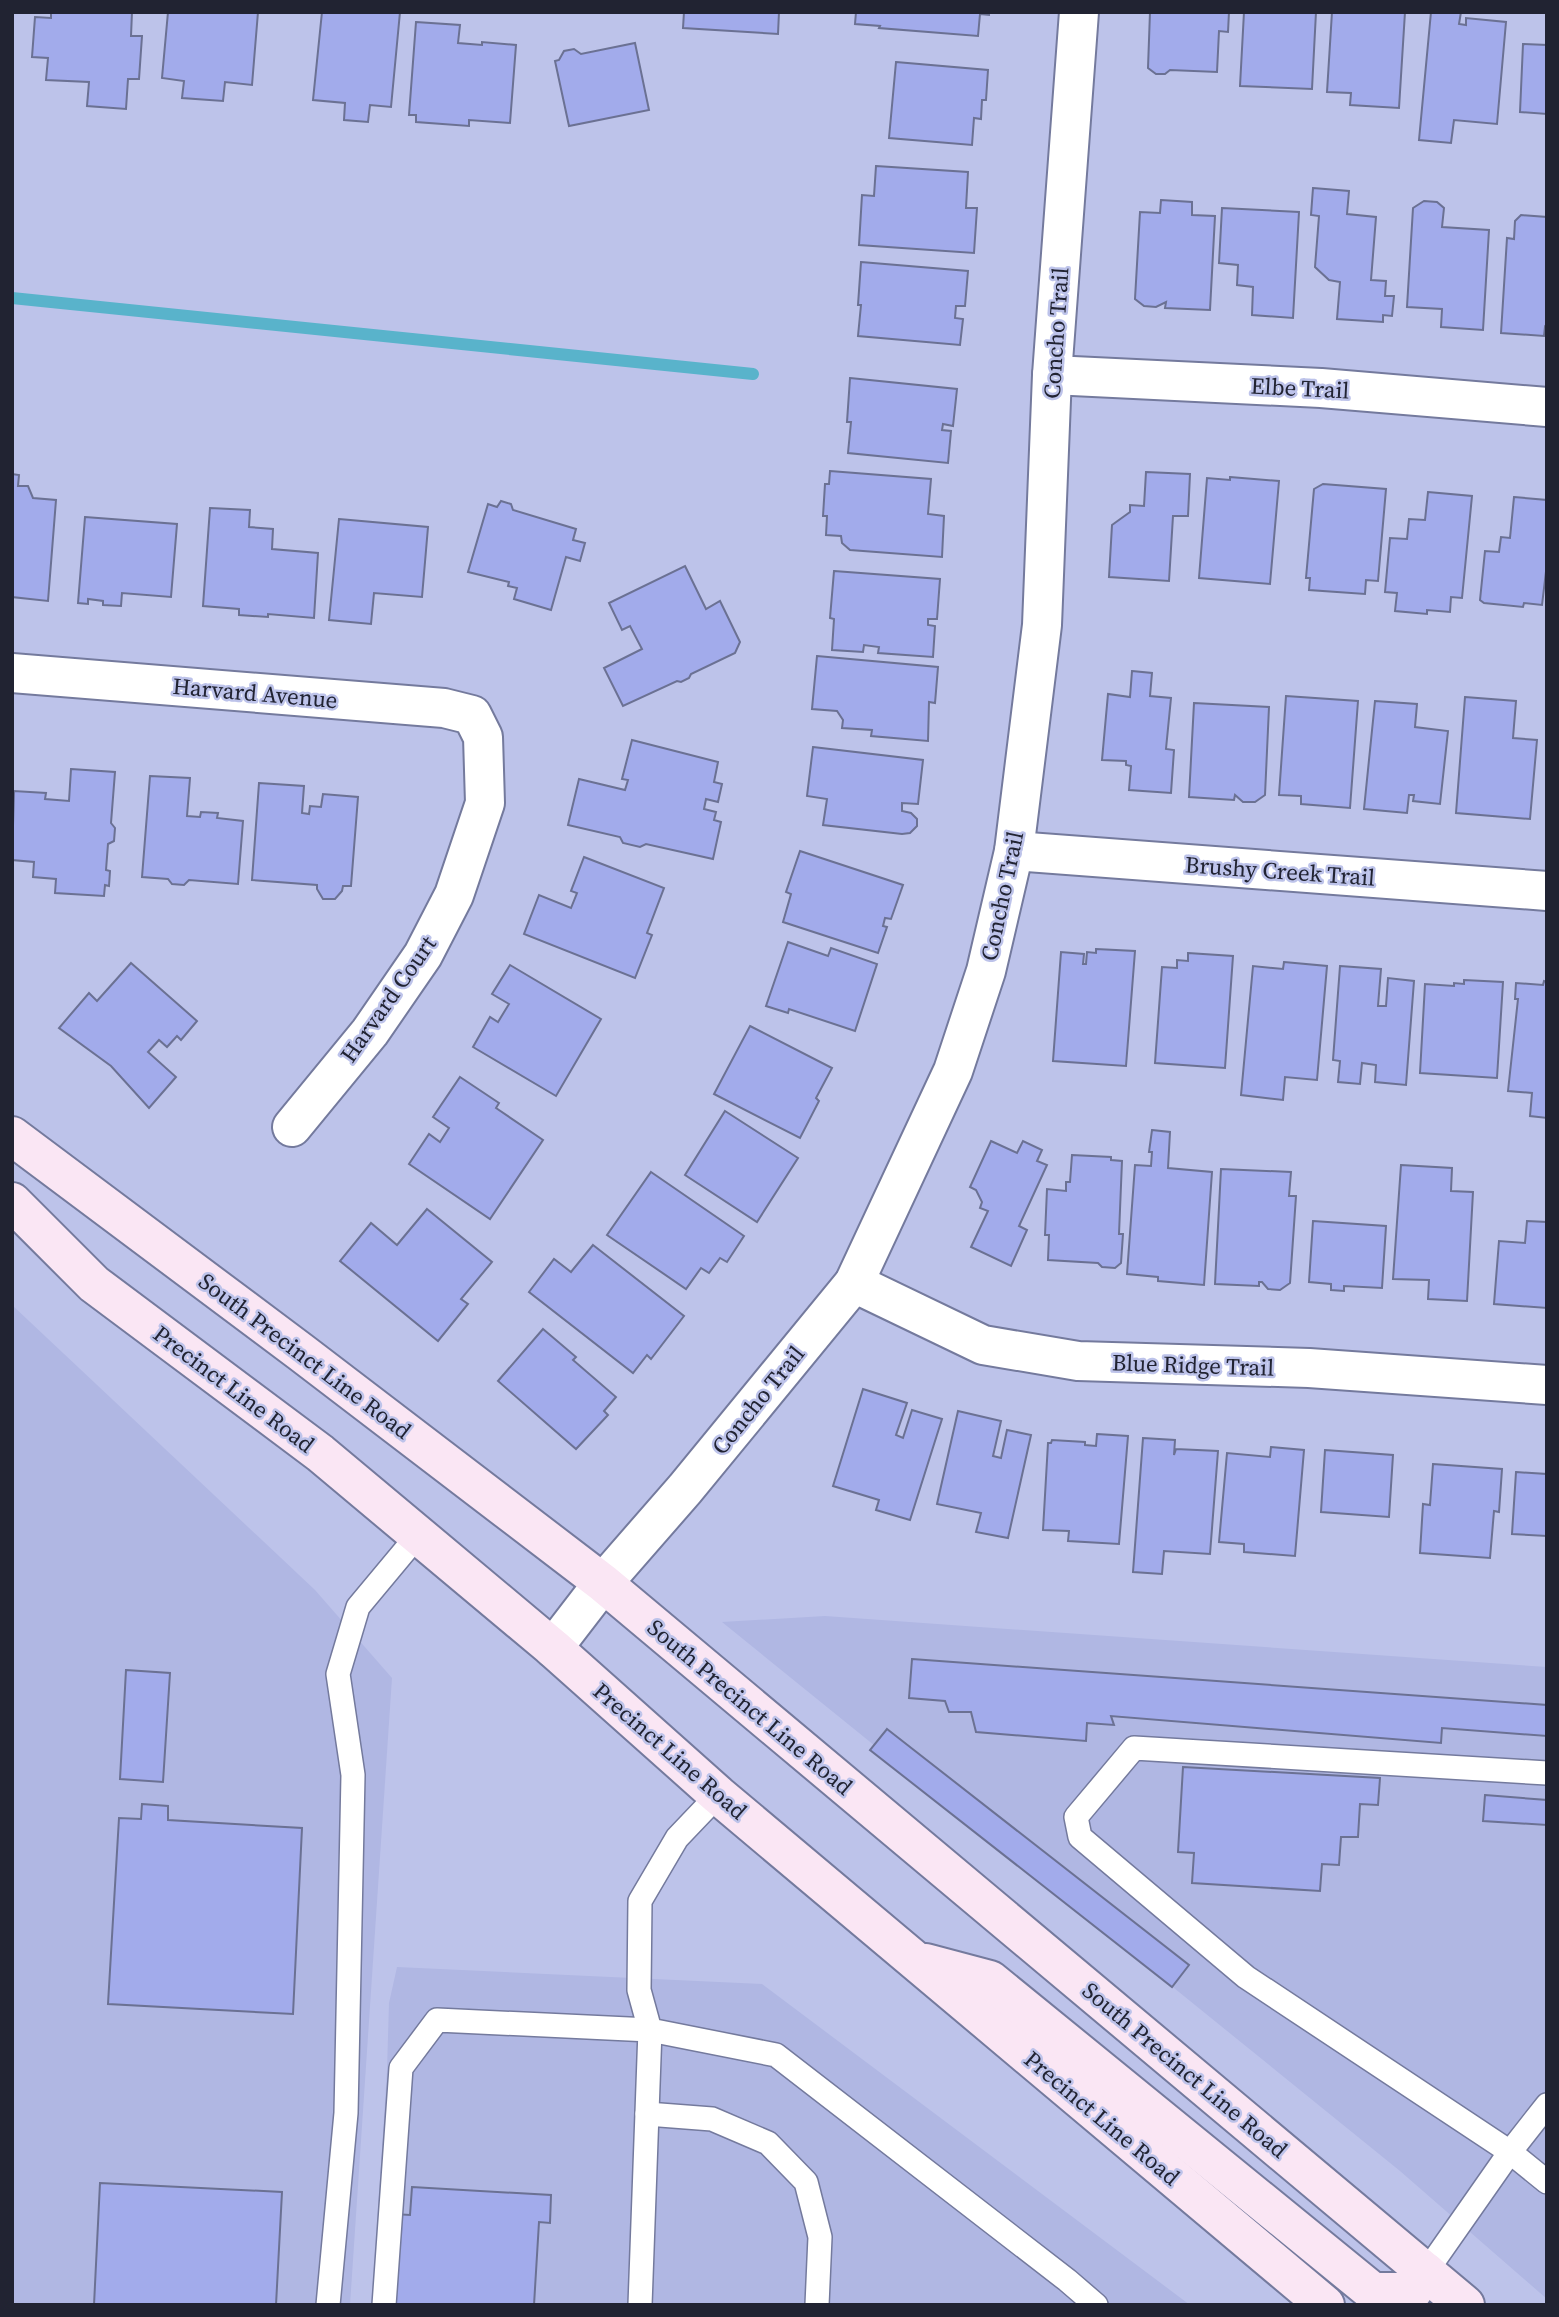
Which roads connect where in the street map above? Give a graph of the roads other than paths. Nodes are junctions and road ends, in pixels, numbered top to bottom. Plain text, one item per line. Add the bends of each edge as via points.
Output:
1 (1079, 12) edge
2 (1052, 375) junction
3 (1547, 407) edge
4 (12, 673) edge
5 (483, 737) joint
6 (1014, 851) junction
7 (1547, 891) edge
8 (292, 1127) dead end
9 (12, 1136) edge
10 (12, 1202) edge
11 (854, 1283) junction
12 (1547, 1385) edge
13 (418, 1535) junction
14 (603, 1583) junction
15 (553, 1648) junction
16 (1547, 1773) edge
17 (718, 1795) junction
18 (917, 1961) junction
19 (650, 2030) junction
20 (1547, 2105) edge
21 (647, 2114) junction
22 (1510, 2152) junction
23 (1547, 2182) edge
24 (1426, 2272) junction
25 (328, 2305) edge
26 (384, 2305) edge
27 (640, 2305) edge
28 (817, 2305) edge
29 (1096, 2305) edge
30 (1325, 2305) edge
31 (1465, 2305) edge

1 - 2 street, Concho Trail
2 - 3 street, Elbe Trail via 1321,388
2 - 6 street, Concho Trail via 1042,625
4 - 5 street, Harvard Avenue via 444,708 472,715
5 - 8 street, Harvard Court via 485,803 454,895 423,955 370,1032
6 - 7 street, Brushy Creek Trail
6 - 11 street, Concho Trail via 986,971 953,1071
9 - 14 main road, South Precinct Line Road
10 - 13 main road, Precinct Line Road via 94,1283 320,1453
11 - 12 street, Blue Ridge Trail via 984,1345 1078,1362 1309,1368
11 - 14 street, Concho Trail
13 - 15 main road, Precinct Line Road
13 - 25 lane via 358,1607 338,1674 353,1775 346,2113
14 - 15 street, Concho Trail
14 - 24 main road, South Precinct Line Road
15 - 17 main road, Precinct Line Road
16 - 22 lane via 1134,1748 1076,1817 1080,1837 1246,1978
17 - 18 main road, Precinct Line Road
17 - 19 lane via 677,1838 640,1901 639,1990
18 - 24 main road via 990,1980 1373,2292 1412,2291
18 - 30 main road, Precinct Line Road
19 - 21 lane
19 - 26 lane via 437,2020 401,2068
19 - 29 lane via 776,2056
20 - 22 lane
21 - 27 lane
21 - 28 lane via 712,2119 768,2143 806,2182 820,2237
22 - 23 lane
22 - 24 lane
24 - 31 main road, South Precinct Line Road

